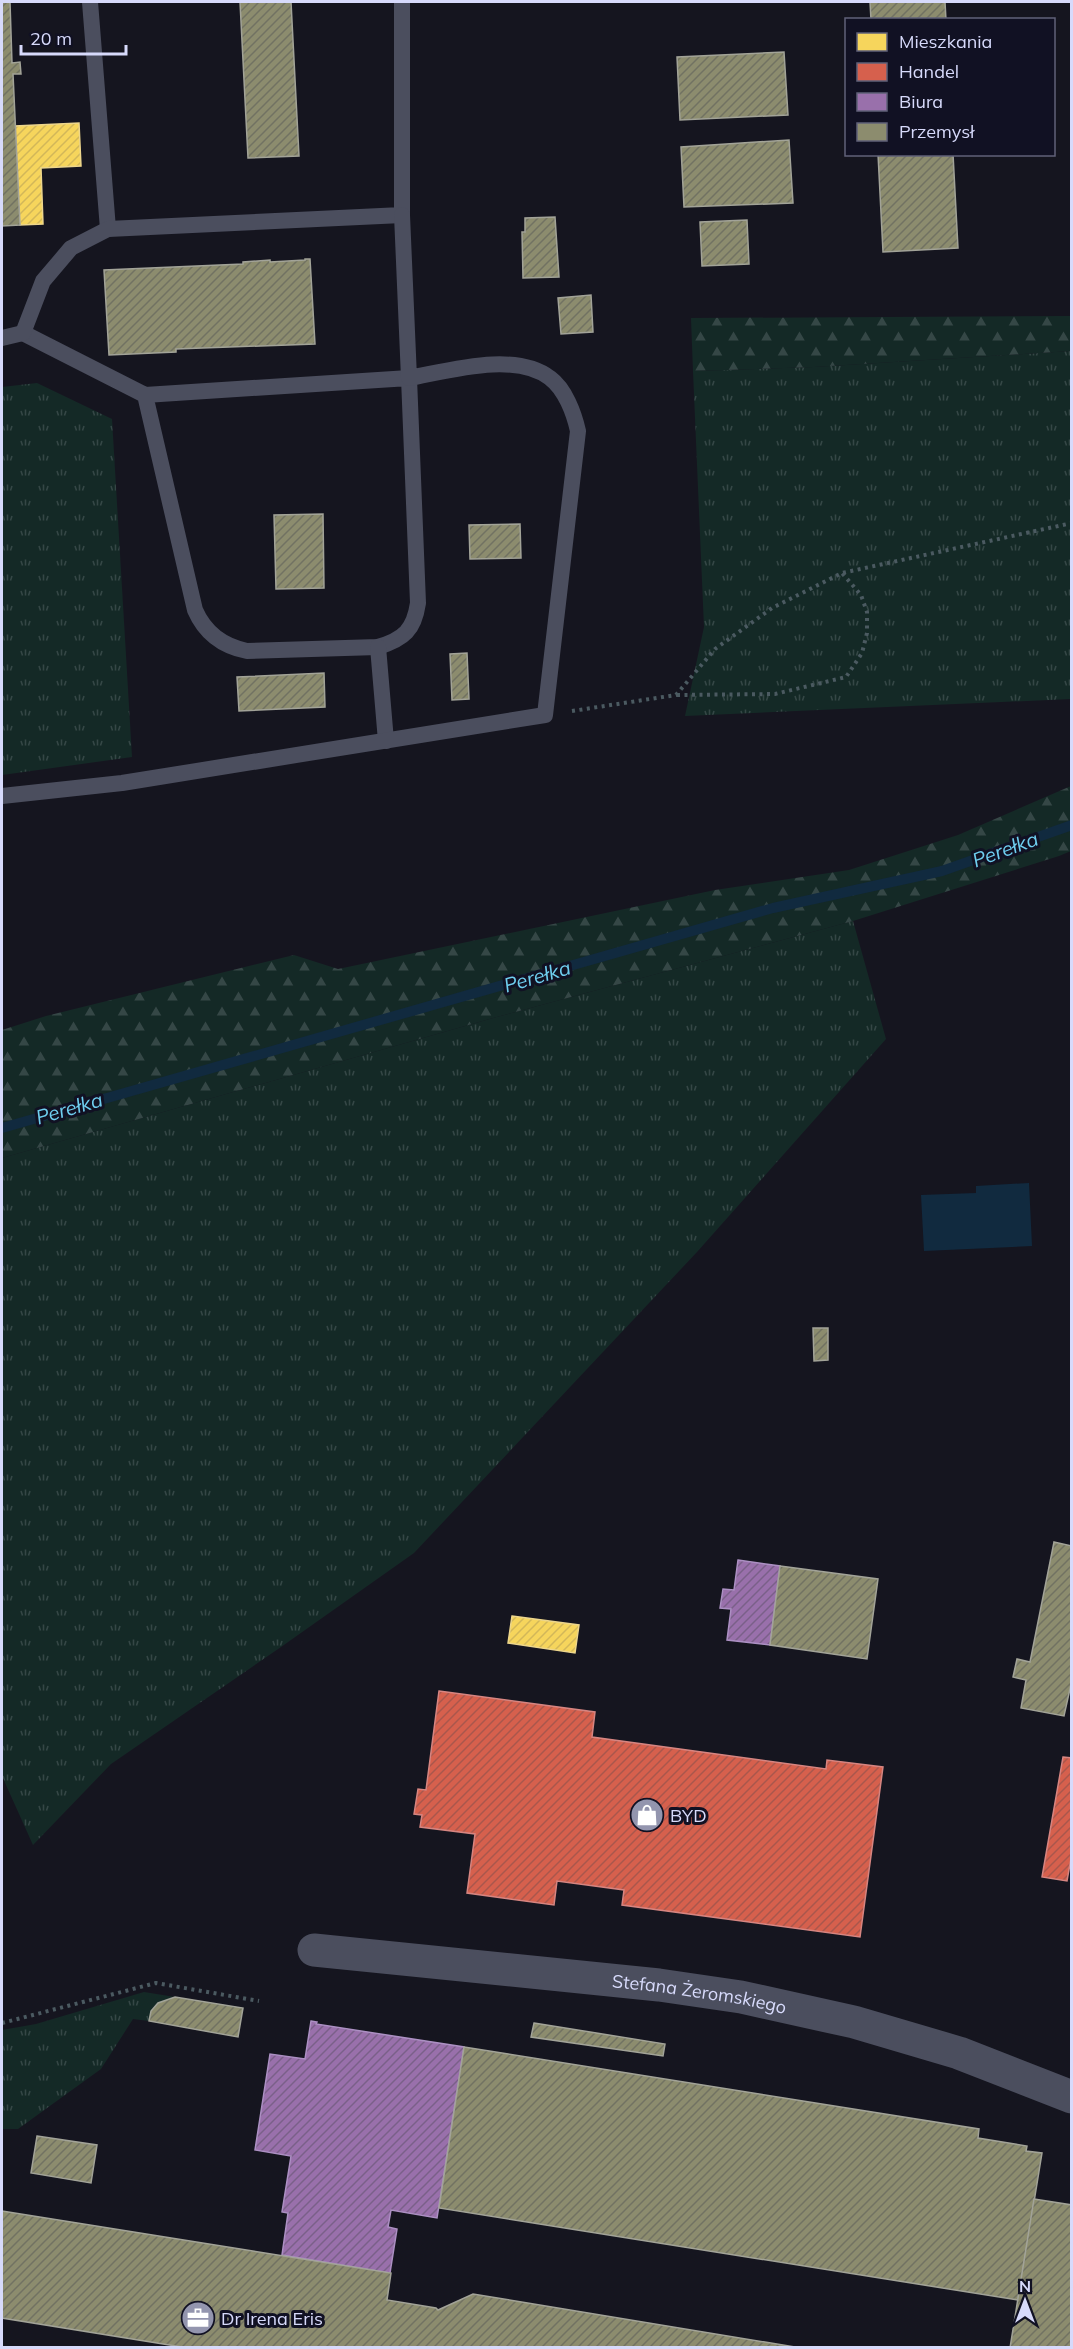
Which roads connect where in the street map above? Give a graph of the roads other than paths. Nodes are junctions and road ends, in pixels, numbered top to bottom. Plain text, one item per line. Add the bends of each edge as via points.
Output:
1 (90, 2) edge
2 (402, 2) edge
3 (402, 215) junction
4 (108, 229) junction
5 (23, 333) junction
6 (2, 338) edge
7 (408, 378) junction
8 (145, 395) junction
9 (378, 647) junction
10 (386, 741) junction
11 (2, 796) edge
12 (314, 1950) dead end
13 (1071, 2097) edge

1 - 4 lane
2 - 3 lane
3 - 4 lane
3 - 7 lane
4 - 5 lane via 71,248 43,281
5 - 6 lane
5 - 8 lane
7 - 8 lane
7 - 9 lane via 418,603 415,621 406,633
7 - 10 lane via 509,364 536,369 552,379 574,415 578,431 546,715
8 - 9 lane via 202,626 231,648 247,651
9 - 10 lane
10 - 11 lane via 122,783
12 - 13 street, Stefana Żeromskiego via 741,1997 854,2022 948,2050

